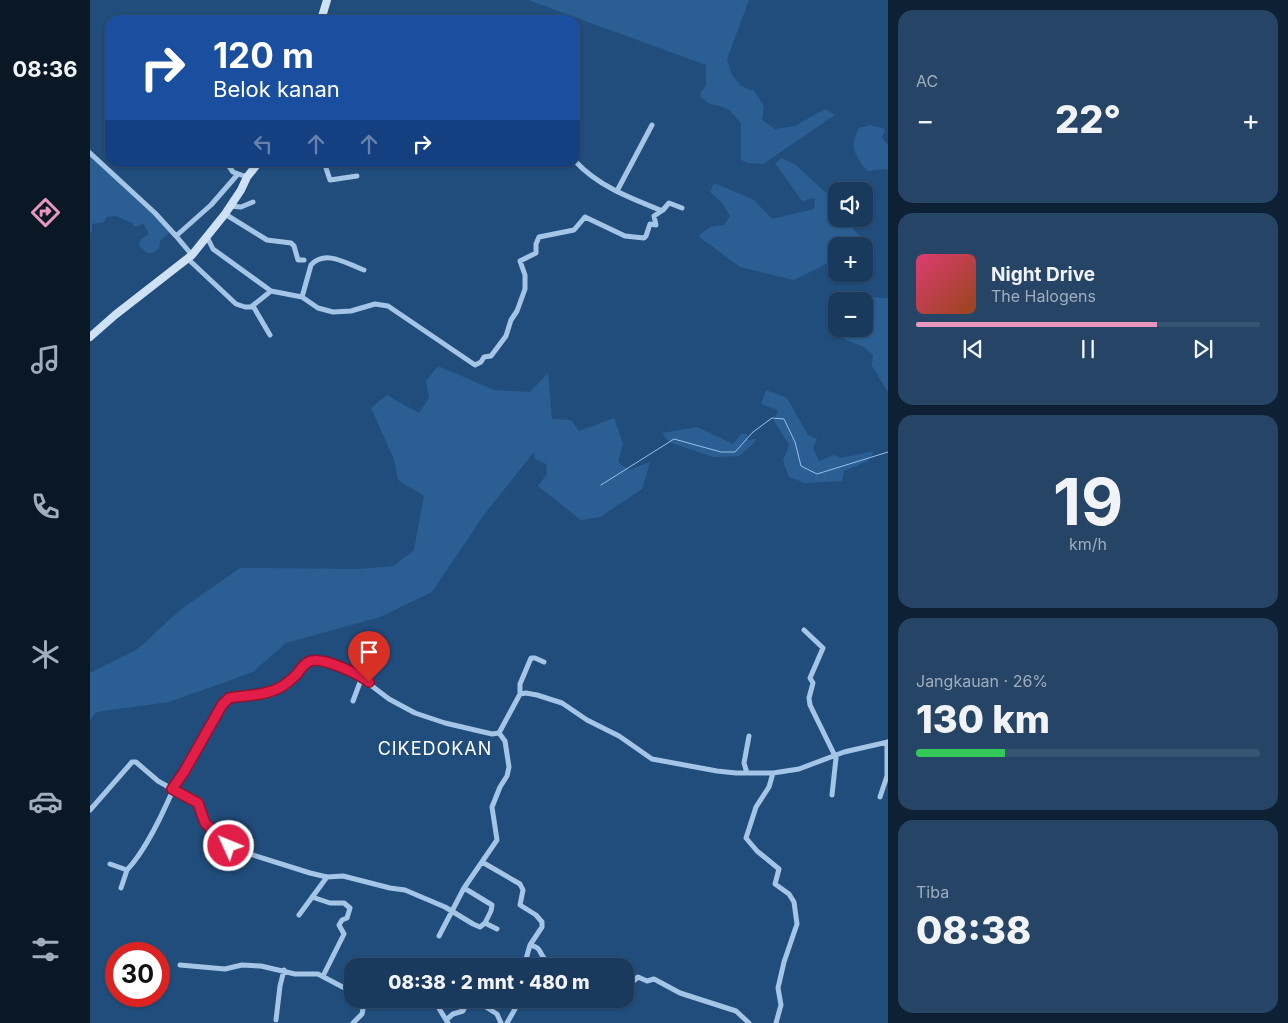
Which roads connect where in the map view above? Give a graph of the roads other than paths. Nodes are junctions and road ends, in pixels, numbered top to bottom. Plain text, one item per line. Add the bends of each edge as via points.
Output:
1 (326, 0) edge
2 (322, 15) edge
3 (652, 125) dead end
4 (90, 153) edge
5 (105, 166) edge
6 (580, 166) edge
7 (106, 167) edge
8 (230, 167) edge
9 (255, 167) edge
10 (326, 167) edge
11 (238, 174) junction
12 (357, 176) dead end
13 (247, 177) junction
14 (617, 191) junction
15 (253, 202) dead end
16 (230, 206) junction
17 (682, 208) dead end
18 (663, 210) junction
19 (225, 214) junction
20 (176, 236) junction
21 (207, 237) junction
22 (190, 257) junction
23 (304, 260) dead end
24 (364, 270) dead end
25 (271, 291) junction
26 (302, 297) junction
27 (253, 306) junction
28 (270, 335) dead end
29 (90, 337) edge
30 (804, 630) dead end
31 (544, 662) dead end
32 (362, 677) junction
33 (520, 694) junction
34 (353, 701) dead end
35 (499, 733) junction
36 (749, 736) dead end
37 (888, 742) edge
38 (835, 755) junction
39 (747, 773) junction
40 (773, 773) junction
41 (886, 784) edge
42 (173, 789) junction
43 (832, 795) dead end
44 (880, 797) dead end
45 (90, 810) edge
46 (482, 862) junction
47 (110, 864) dead end
48 (127, 870) junction
49 (327, 877) junction
50 (121, 888) dead end
51 (464, 888) junction
52 (312, 897) junction
53 (451, 911) junction
54 (299, 916) dead end
55 (485, 923) junction
56 (497, 929) dead end
57 (439, 936) dead end
58 (530, 945) junction
59 (526, 958) edge
60 (544, 958) edge
61 (180, 965) dead end
62 (284, 970) junction
63 (323, 976) junction
64 (634, 980) edge
65 (344, 988) edge
66 (363, 1008) edge
67 (440, 1008) edge
68 (464, 1008) edge
69 (488, 1008) edge
70 (515, 1008) edge
71 (276, 1020) dead end
72 (447, 1021) edge
73 (353, 1023) edge
74 (501, 1023) edge
75 (507, 1023) edge
76 (749, 1023) edge
77 (778, 1023) edge

1 - 2 main road
3 - 14 street
4 - 5 street
6 - 14 street via 590,177
7 - 20 street via 146,203
8 - 11 street
9 - 13 main road
10 - 12 street via 330,180
11 - 13 street
11 - 20 street via 211,205
13 - 16 main road
14 - 18 street
15 - 16 street via 241,207
16 - 19 main road
17 - 18 street via 669,203
18 - 26 street via 655,216 656,225 650,224 646,237 625,236 585,217 574,230 539,237 536,253 520,261 525,286 506,336 491,356 484,357 475,365 388,306 375,304 333,312 318,308
19 - 21 main road
19 - 23 street via 267,240 291,243 297,259
20 - 22 street
21 - 22 main road
21 - 25 street via 213,249
22 - 27 street via 236,304
22 - 29 main road
24 - 26 street via 332,257 321,258 311,265
25 - 26 street
25 - 27 street
27 - 28 street
30 - 38 street via 823,648 810,678 813,682 809,701
31 - 33 street via 531,658 520,684
32 - 34 street
32 - 35 street via 389,699 415,713 445,723
32 - 42 street via 338,666 311,661 273,691 227,699
33 - 35 street
33 - 39 street via 537,695 562,703 619,736 652,760
35 - 46 street via 505,741 509,772 492,807 497,840
36 - 39 street via 744,763
37 - 38 street
37 - 41 street
38 - 40 street via 799,769
38 - 43 street via 837,762
39 - 40 street
40 - 77 street via 769,787 756,807 746,838 779,869 775,883 789,894 796,906 797,925 778,986 781,1005
41 - 44 street
42 - 45 street via 132,762
42 - 48 street via 156,825
42 - 49 street via 198,803 205,823 234,849
46 - 51 street
46 - 58 street via 520,884 523,890 520,905 541,919 542,927
47 - 48 street
48 - 50 street
49 - 52 street
49 - 53 street via 343,876 405,890
51 - 53 street
51 - 55 street via 493,906
52 - 54 street
52 - 63 street via 330,903 344,903 350,910 340,924 344,934
53 - 55 street via 477,926
53 - 57 street
55 - 56 street
58 - 59 street
58 - 60 street via 539,948
61 - 62 street via 225,969 242,965
62 - 63 street
62 - 71 street
63 - 65 street
64 - 76 street via 638,977 647,981 654,979 680,993 736,1011
66 - 73 street via 362,1014
67 - 72 street
68 - 72 street
69 - 74 street via 497,1014
70 - 75 street

